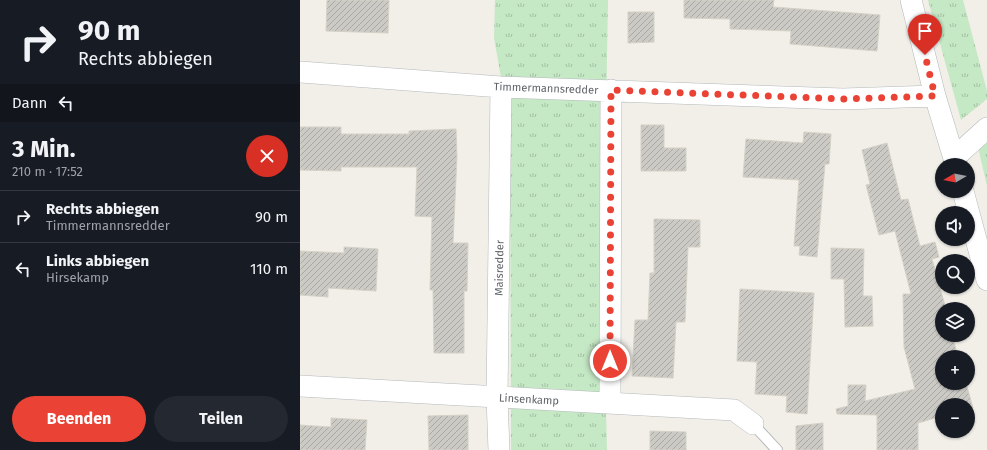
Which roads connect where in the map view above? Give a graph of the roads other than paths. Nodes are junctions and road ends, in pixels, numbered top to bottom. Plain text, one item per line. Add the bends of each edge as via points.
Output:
1 (911, 0) edge
2 (300, 72) edge
3 (501, 87) junction
4 (611, 90) junction
5 (935, 96) junction
6 (987, 128) edge
7 (954, 158) edge
8 (958, 158) edge
9 (965, 198) edge
10 (987, 280) edge
11 (300, 386) edge
12 (610, 393) dead end
13 (497, 398) junction
14 (753, 424) joint
15 (499, 450) edge
16 (777, 450) edge

1 - 5 street
2 - 3 street, Timmermannsredder
3 - 4 street, Timmermannsredder
3 - 13 street, Maisredder
4 - 5 street, Timmermannsredder via 843,99
4 - 12 street
5 - 7 street
6 - 8 street
9 - 10 street
11 - 13 street, Linsenkamp
13 - 14 street, Linsenkamp via 734,410
13 - 15 street, Maisredder
14 - 16 lane

